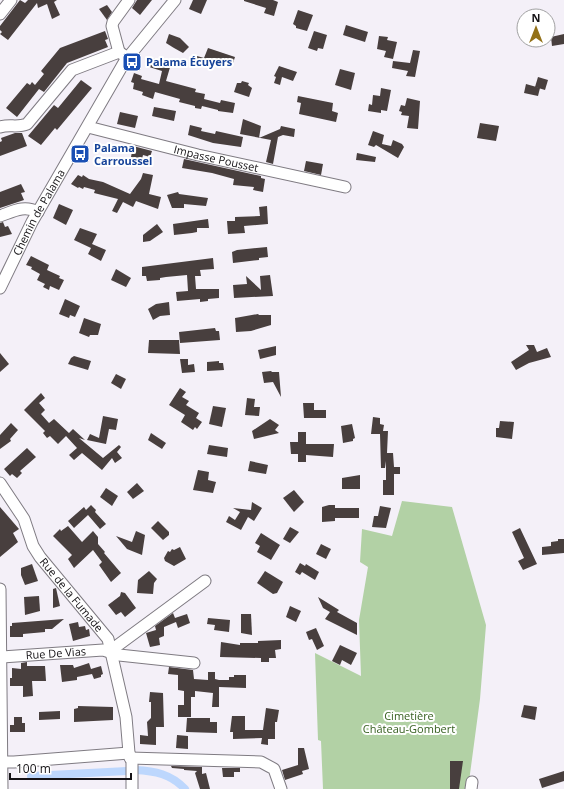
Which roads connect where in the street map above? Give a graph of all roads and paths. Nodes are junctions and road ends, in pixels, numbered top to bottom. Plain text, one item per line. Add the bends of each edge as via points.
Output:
1 (11, 0) edge
2 (129, 0) edge
3 (175, 0) edge
4 (0, 14) edge
5 (124, 55) junction
6 (0, 127) edge
7 (88, 127) junction
8 (345, 187) dead end
9 (38, 212) junction
10 (0, 216) edge
11 (0, 288) edge
12 (0, 483) edge
13 (206, 581) dead end
14 (0, 589) edge
15 (110, 651) junction
16 (2, 657) junction
17 (194, 663) dead end
18 (130, 757) junction
19 (1, 762) edge
20 (2, 789) edge
21 (132, 789) edge
22 (281, 789) edge

1 - 4 street
2 - 5 street via 112,26
3 - 5 street, Chemin de Palama
5 - 6 street via 72,70 27,124
5 - 7 street, Chemin de Palama
7 - 8 street, Impasse Pousset via 198,155
7 - 9 street, Chemin de Palama
9 - 10 street via 23,208
9 - 11 street, Chemin de Palama
12 - 15 street, Rue de la Fumade via 24,519 33,546 40,557 103,632 108,639
13 - 15 street
14 - 16 street
15 - 16 street, Rue De Vias
15 - 17 street, Rue De Vias via 119,655
15 - 18 street, Rue de la Fumade via 126,718
16 - 19 street
18 - 19 street
18 - 21 street, Rue de la Fumade
18 - 22 street via 261,762 274,769
19 - 20 street

